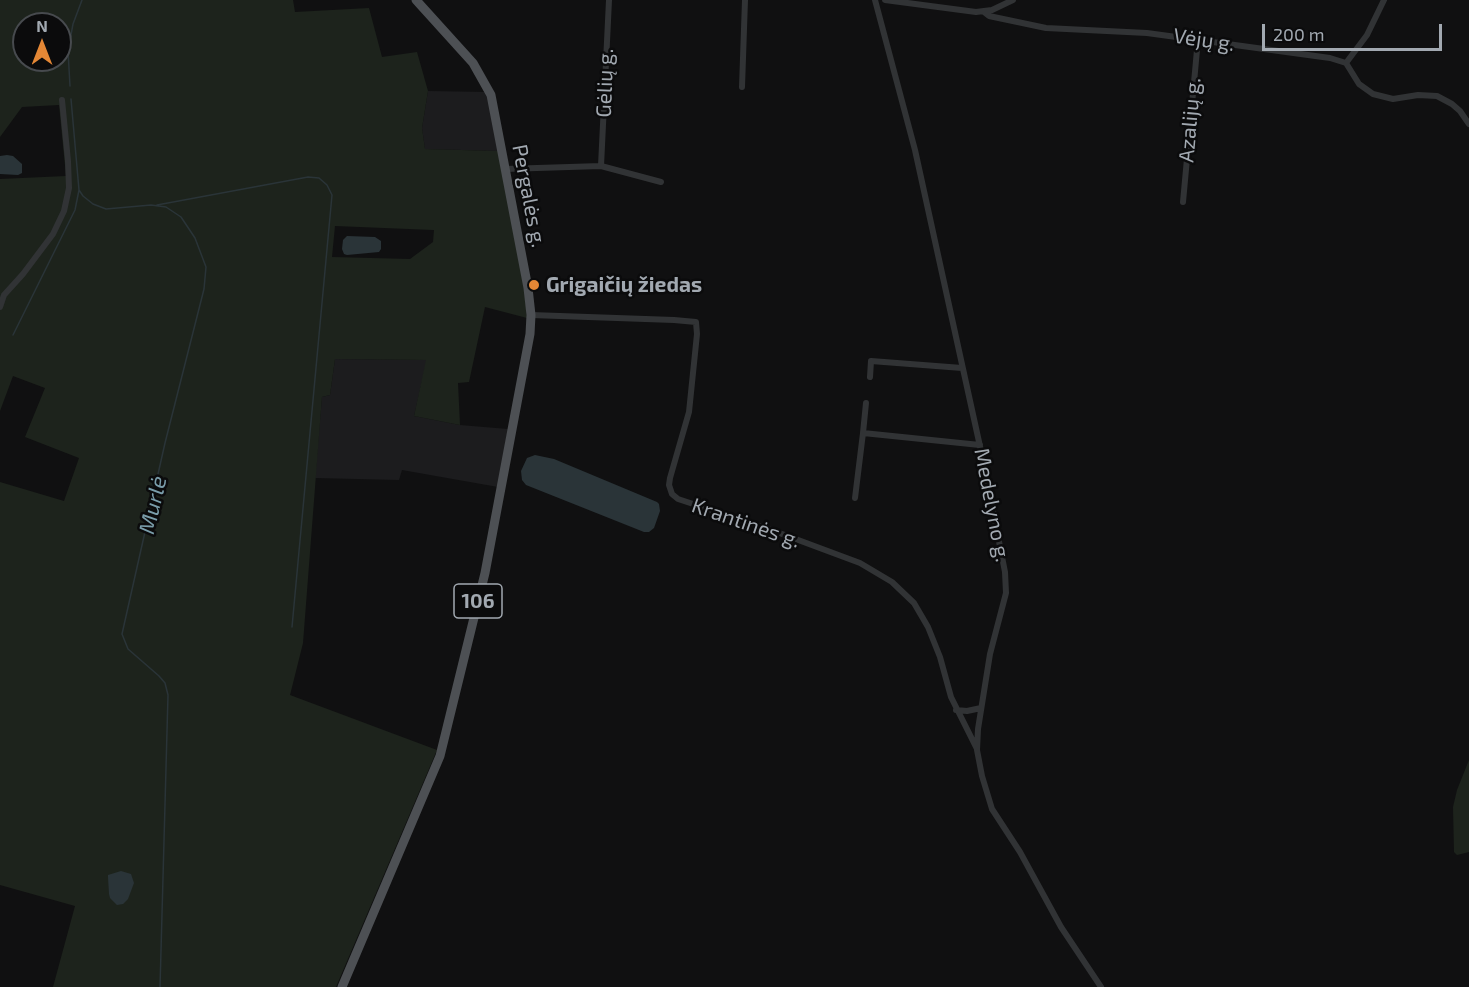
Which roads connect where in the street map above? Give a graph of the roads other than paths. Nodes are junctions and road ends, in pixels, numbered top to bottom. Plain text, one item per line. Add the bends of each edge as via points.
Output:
1 (416, 0) edge
2 (609, 0) edge
3 (745, 0) edge
4 (875, 0) edge
5 (885, 0) edge
6 (1013, 0) edge
7 (1384, 0) edge
8 (984, 12) junction
9 (1198, 39) junction
10 (1346, 63) junction
11 (742, 87) dead end
12 (62, 100) dead end
13 (1469, 124) edge
14 (601, 166) junction
15 (505, 169) junction
16 (661, 182) dead end
17 (1183, 201) dead end
18 (0, 308) edge
19 (531, 315) junction
20 (962, 368) junction
21 (870, 377) dead end
22 (866, 403) dead end
23 (863, 433) junction
24 (980, 445) junction
25 (855, 498) dead end
26 (981, 708) junction
27 (956, 710) junction
28 (977, 750) junction
29 (342, 987) edge
30 (1101, 987) edge

1 - 15 main road, Pergalės g. / 106 via 473,63 489,88
2 - 14 street, Gėlių g.
3 - 11 street
4 - 20 street, Medelyno g. via 915,150
5 - 8 street
6 - 8 street
7 - 10 street via 1367,35
8 - 9 street, Vėjų g. via 1046,28
9 - 10 street, Vėjų g.
9 - 17 street, Azalijų g.
10 - 13 street via 1359,84 1373,94 1393,99 1437,96 1452,104
12 - 18 street via 69,188 64,211 53,234 4,295
14 - 15 street
14 - 16 street
15 - 19 main road, Pergalės g. / 106
19 - 27 street, Krantinės g. via 696,322 689,412 670,478 672,494 860,563 892,582 914,603 927,627
19 - 29 main road, Pergalės g. / 106 via 528,351 485,573 440,756
20 - 21 street via 871,360
20 - 24 street, Medelyno g.
22 - 23 street
23 - 24 street
23 - 25 street
24 - 26 street, Medelyno g. via 1006,593
26 - 27 street
26 - 28 street, Medelyno g.
27 - 28 street, Krantinės g.
28 - 30 street, Medelyno g. via 992,809

